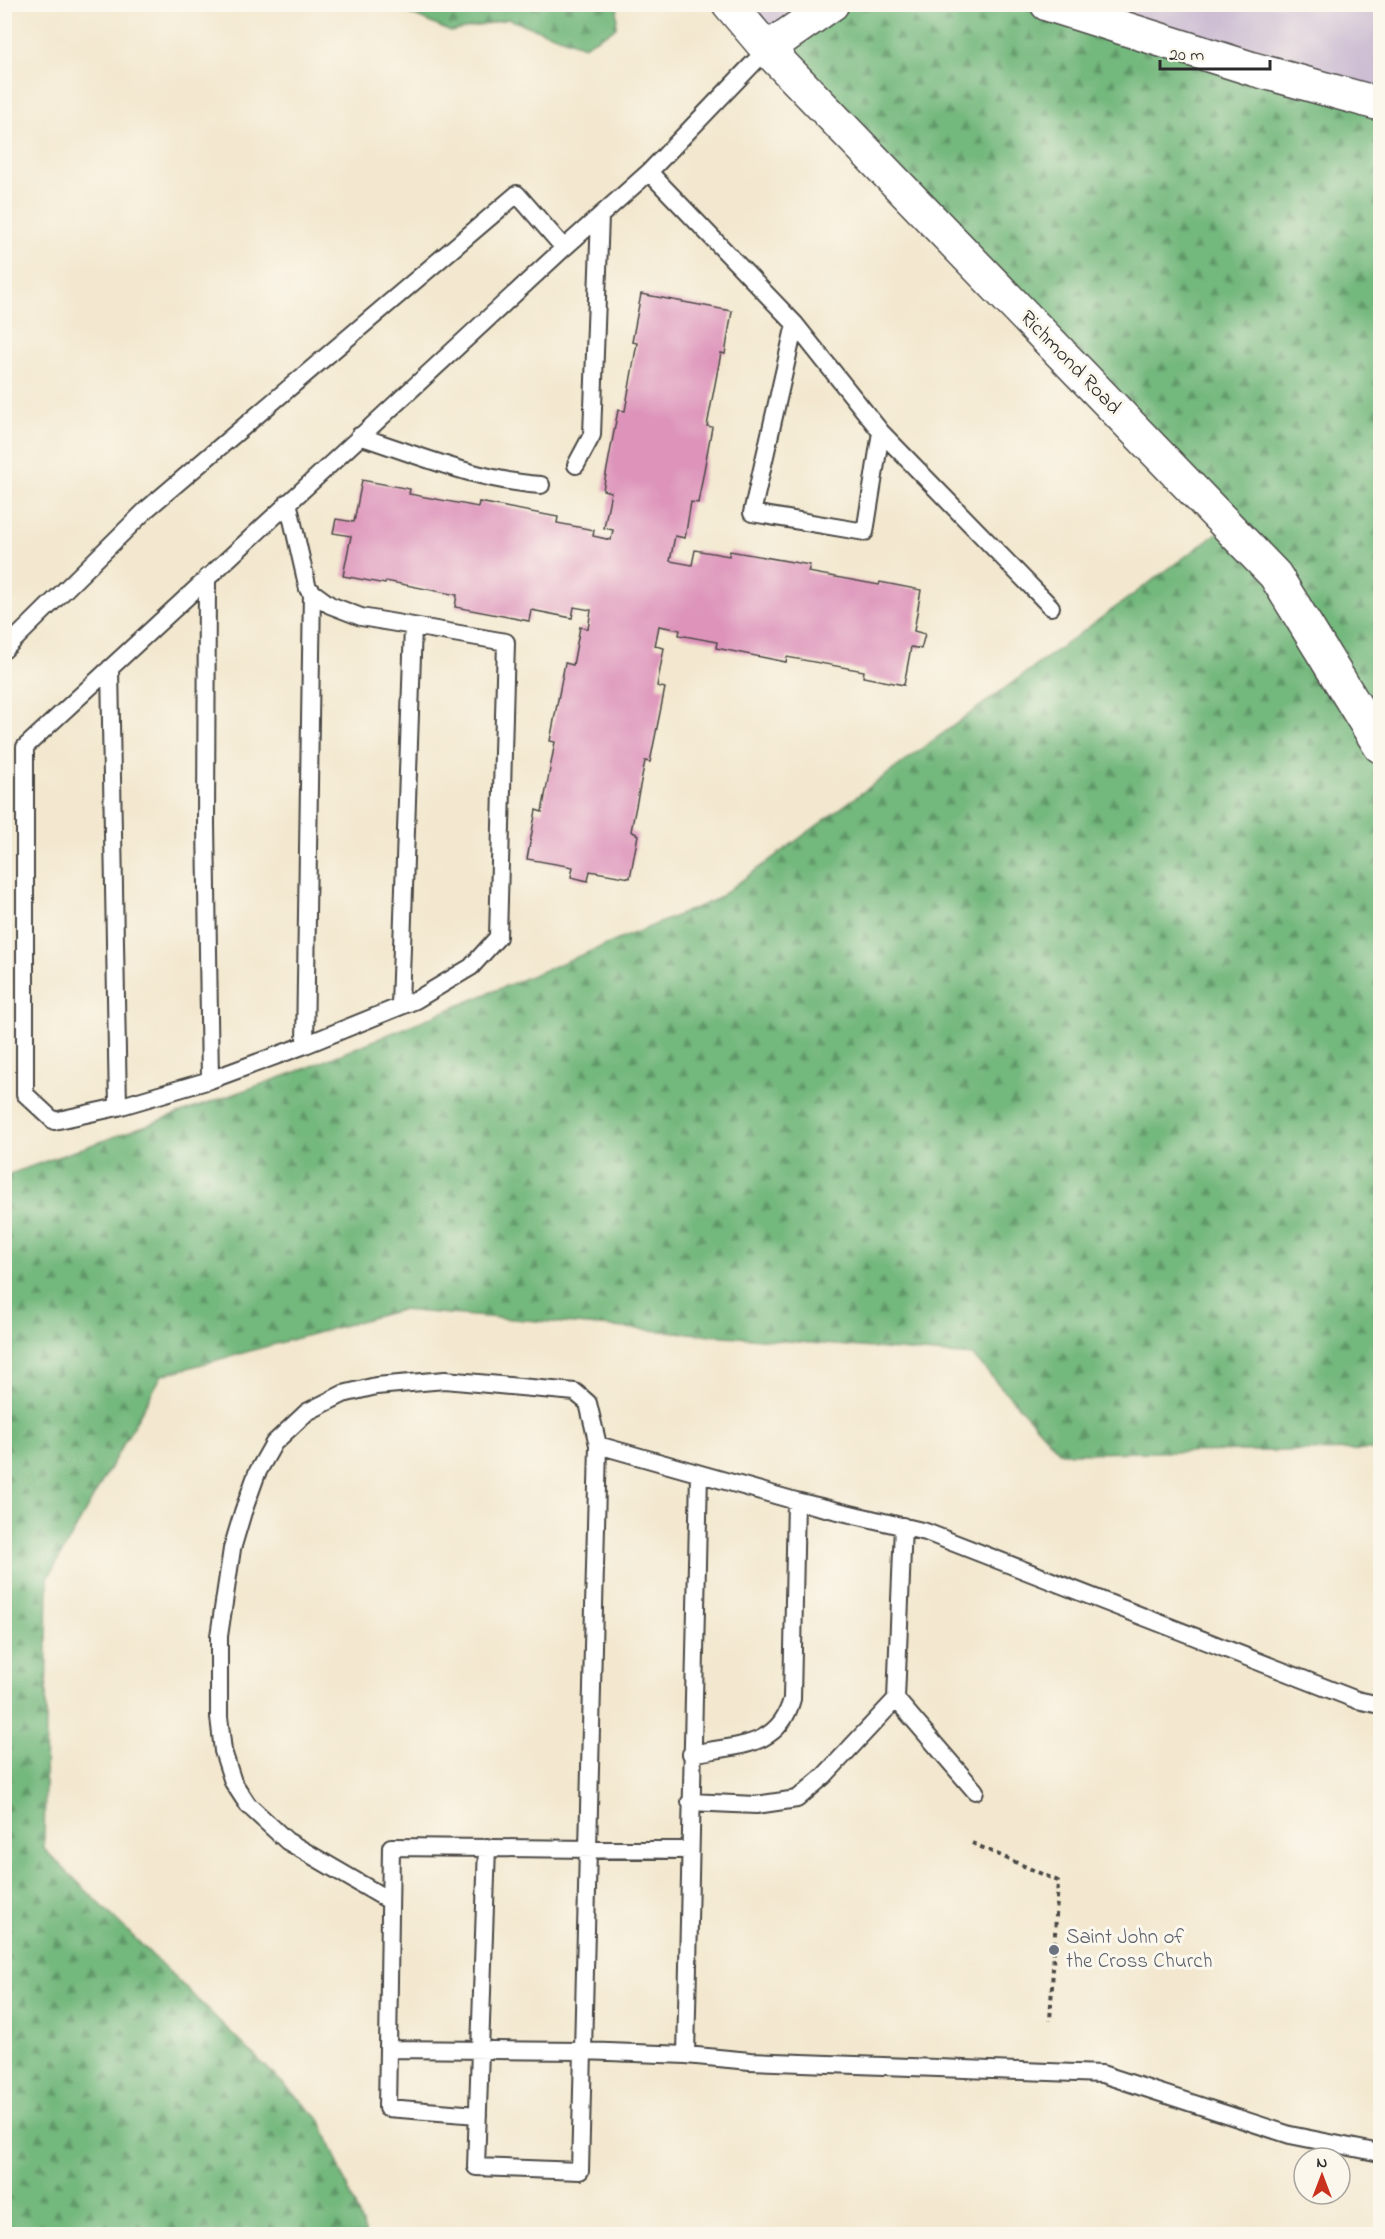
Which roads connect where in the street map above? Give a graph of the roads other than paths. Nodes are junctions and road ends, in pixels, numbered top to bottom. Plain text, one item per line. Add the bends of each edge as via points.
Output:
1 (729, 4) edge
2 (832, 4) edge
3 (1047, 4) edge
4 (767, 49) junction
5 (1380, 104) edge
6 (649, 172) junction
7 (600, 216) junction
8 (564, 248) junction
9 (795, 324) junction
10 (881, 432) junction
11 (359, 436) junction
12 (576, 465) dead end
13 (541, 485) dead end
14 (288, 502) junction
15 (207, 577) junction
16 (312, 591) junction
17 (1051, 607) dead end
18 (413, 626) junction
19 (4, 650) edge
20 (110, 668) junction
21 (1380, 746) edge
22 (400, 1005) junction
23 (305, 1045) junction
24 (210, 1080) junction
25 (117, 1107) junction
26 (598, 1445) junction
27 (699, 1474) junction
28 (796, 1501) junction
29 (903, 1526) junction
30 (896, 1700) junction
31 (1380, 1705) edge
32 (691, 1754) junction
33 (975, 1791) dead end
34 (690, 1802) junction
35 (487, 1847) junction
36 (588, 1848) junction
37 (690, 1850) junction
38 (390, 1901) junction
39 (388, 2049) junction
40 (481, 2050) junction
41 (583, 2052) junction
42 (686, 2055) junction
43 (478, 2115) junction
44 (1380, 2153) edge

1 - 4 main road, Richmond Road
2 - 4 main road
3 - 5 main road via 1253,69
4 - 6 lane
4 - 21 main road, Richmond Road via 1275,575
6 - 7 lane
6 - 9 lane
7 - 8 lane
7 - 12 lane via 592,435
8 - 11 lane
8 - 19 lane via 518,194 147,510
9 - 10 lane
9 - 10 lane via 752,513 865,532
10 - 17 lane
11 - 13 lane via 483,476
11 - 14 lane
14 - 15 lane
14 - 16 lane via 308,589
15 - 20 lane
15 - 24 lane
16 - 18 lane via 330,605 361,616
16 - 23 lane
18 - 22 lane
18 - 22 lane via 506,642 498,937 471,967 416,1000
20 - 25 lane
20 - 25 lane via 25,747 25,1094 54,1121
22 - 23 lane
23 - 24 lane
24 - 25 lane
26 - 27 lane
26 - 36 lane
26 - 38 lane via 588,1403 575,1392 445,1380 376,1386 343,1394 307,1412 274,1443 257,1473 232,1549 219,1636 219,1717 232,1782 248,1805 287,1841
27 - 28 lane
27 - 32 lane
28 - 29 lane
28 - 32 lane via 792,1700 788,1715 767,1738
29 - 30 lane
29 - 31 lane via 1357,1700
30 - 33 lane
30 - 34 lane via 824,1776 797,1798 756,1805
32 - 34 lane
34 - 37 lane
35 - 36 lane
35 - 38 lane via 391,1847
35 - 40 lane
36 - 37 lane
36 - 41 lane
37 - 42 lane
38 - 39 lane
39 - 40 lane
39 - 43 lane via 387,2108
40 - 41 lane
40 - 43 lane
41 - 42 lane
41 - 43 lane via 580,2171 476,2167
42 - 44 lane via 750,2061 1102,2074 1290,2135

